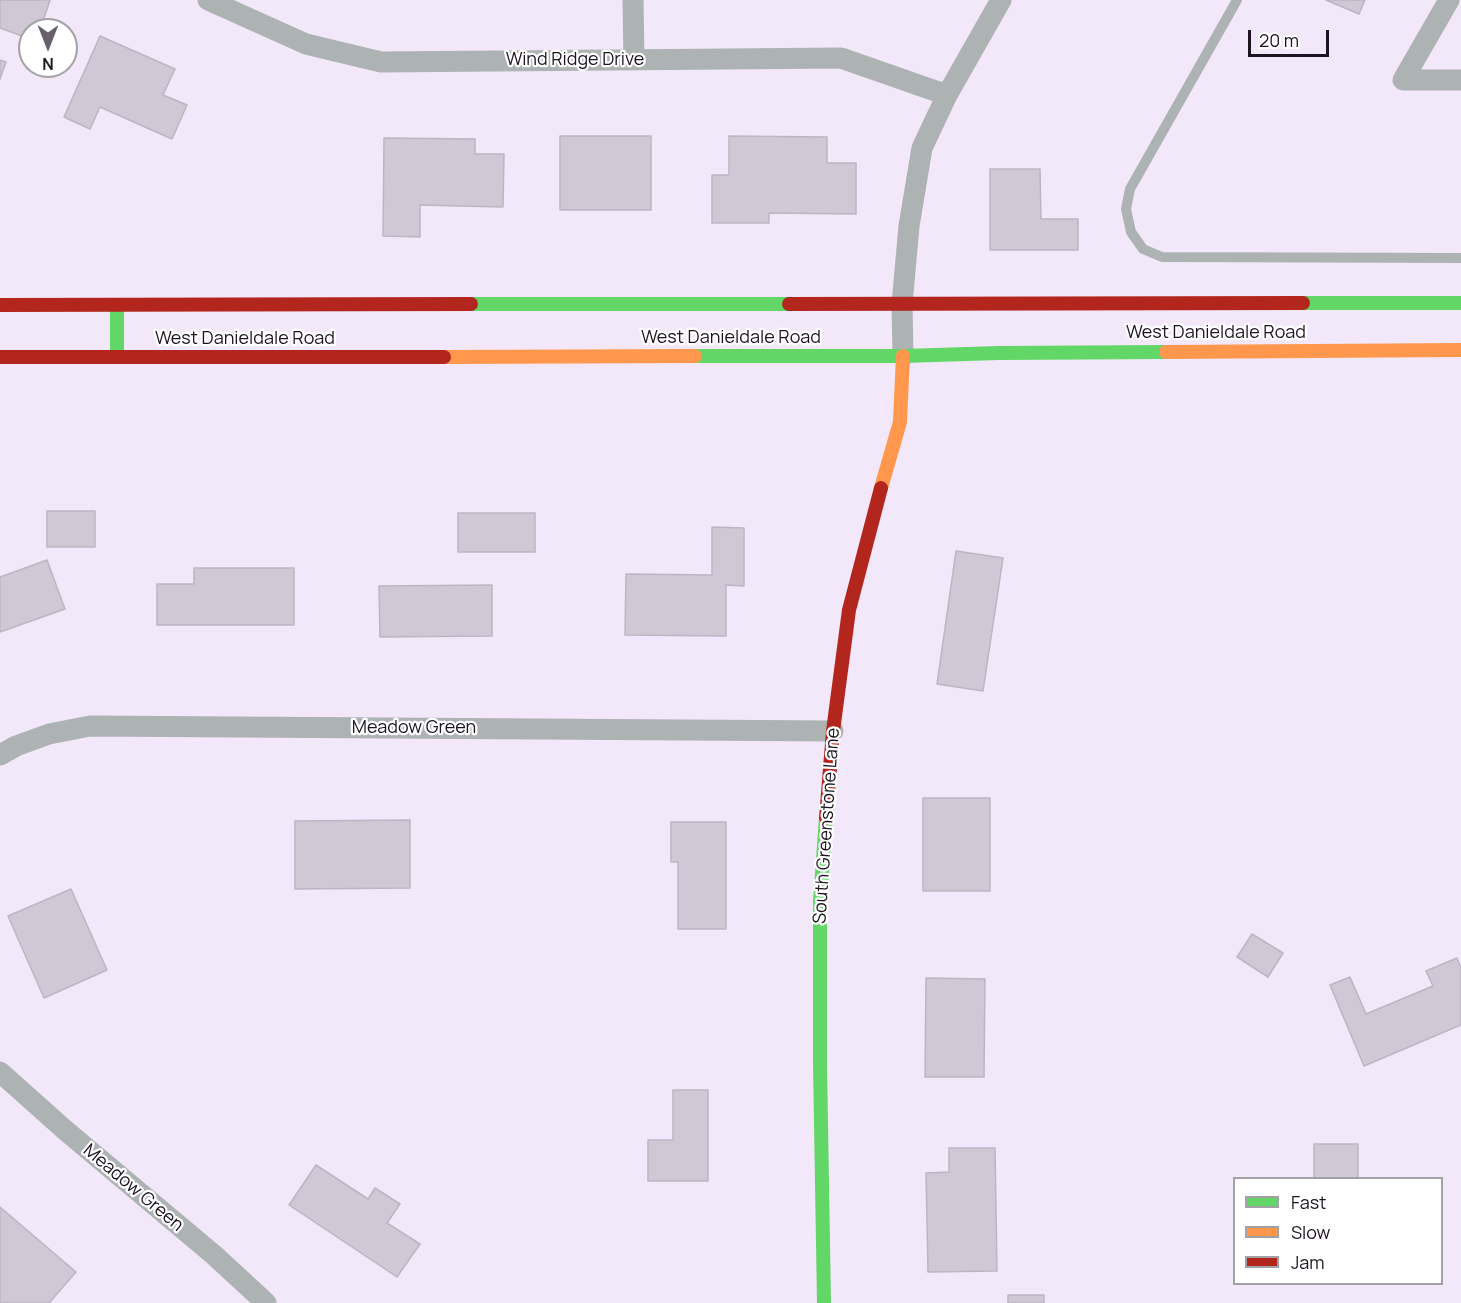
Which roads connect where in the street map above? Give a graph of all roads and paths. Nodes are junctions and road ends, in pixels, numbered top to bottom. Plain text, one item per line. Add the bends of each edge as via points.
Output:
1 (208, 0) edge
2 (633, 0) edge
3 (1001, 0) edge
4 (1237, 0) edge
5 (1449, 0) edge
6 (634, 60) junction
7 (1461, 81) edge
8 (947, 95) junction
9 (1461, 258) edge
10 (1461, 303) edge
11 (902, 304) junction
12 (0, 305) edge
13 (117, 305) junction
14 (1461, 350) edge
15 (903, 356) junction
16 (0, 357) edge
17 (117, 357) junction
18 (833, 731) junction
19 (0, 755) edge
20 (0, 1072) edge
21 (266, 1303) edge
22 (824, 1303) edge

1 - 6 street, Wind Ridge Drive via 306,44 381,62
2 - 6 street
3 - 8 street
4 - 9 lane via 1130,189 1126,209 1131,232 1143,249 1162,257
5 - 7 street via 1403,80
6 - 8 street, Wind Ridge Drive via 841,58
8 - 11 street via 922,148
10 - 11 main road, West Danieldale Road
11 - 13 main road, West Danieldale Road
11 - 15 street
12 - 13 main road, West Danieldale Road
13 - 17 main road
14 - 15 main road, West Danieldale Road
15 - 17 main road, West Danieldale Road
15 - 18 main road, South Greenstone Lane via 900,422 849,610
16 - 17 main road, West Danieldale Road
18 - 19 street, Meadow Green via 90,726 49,734
18 - 22 main road, South Greenstone Lane via 820,901
20 - 21 street, Meadow Green

